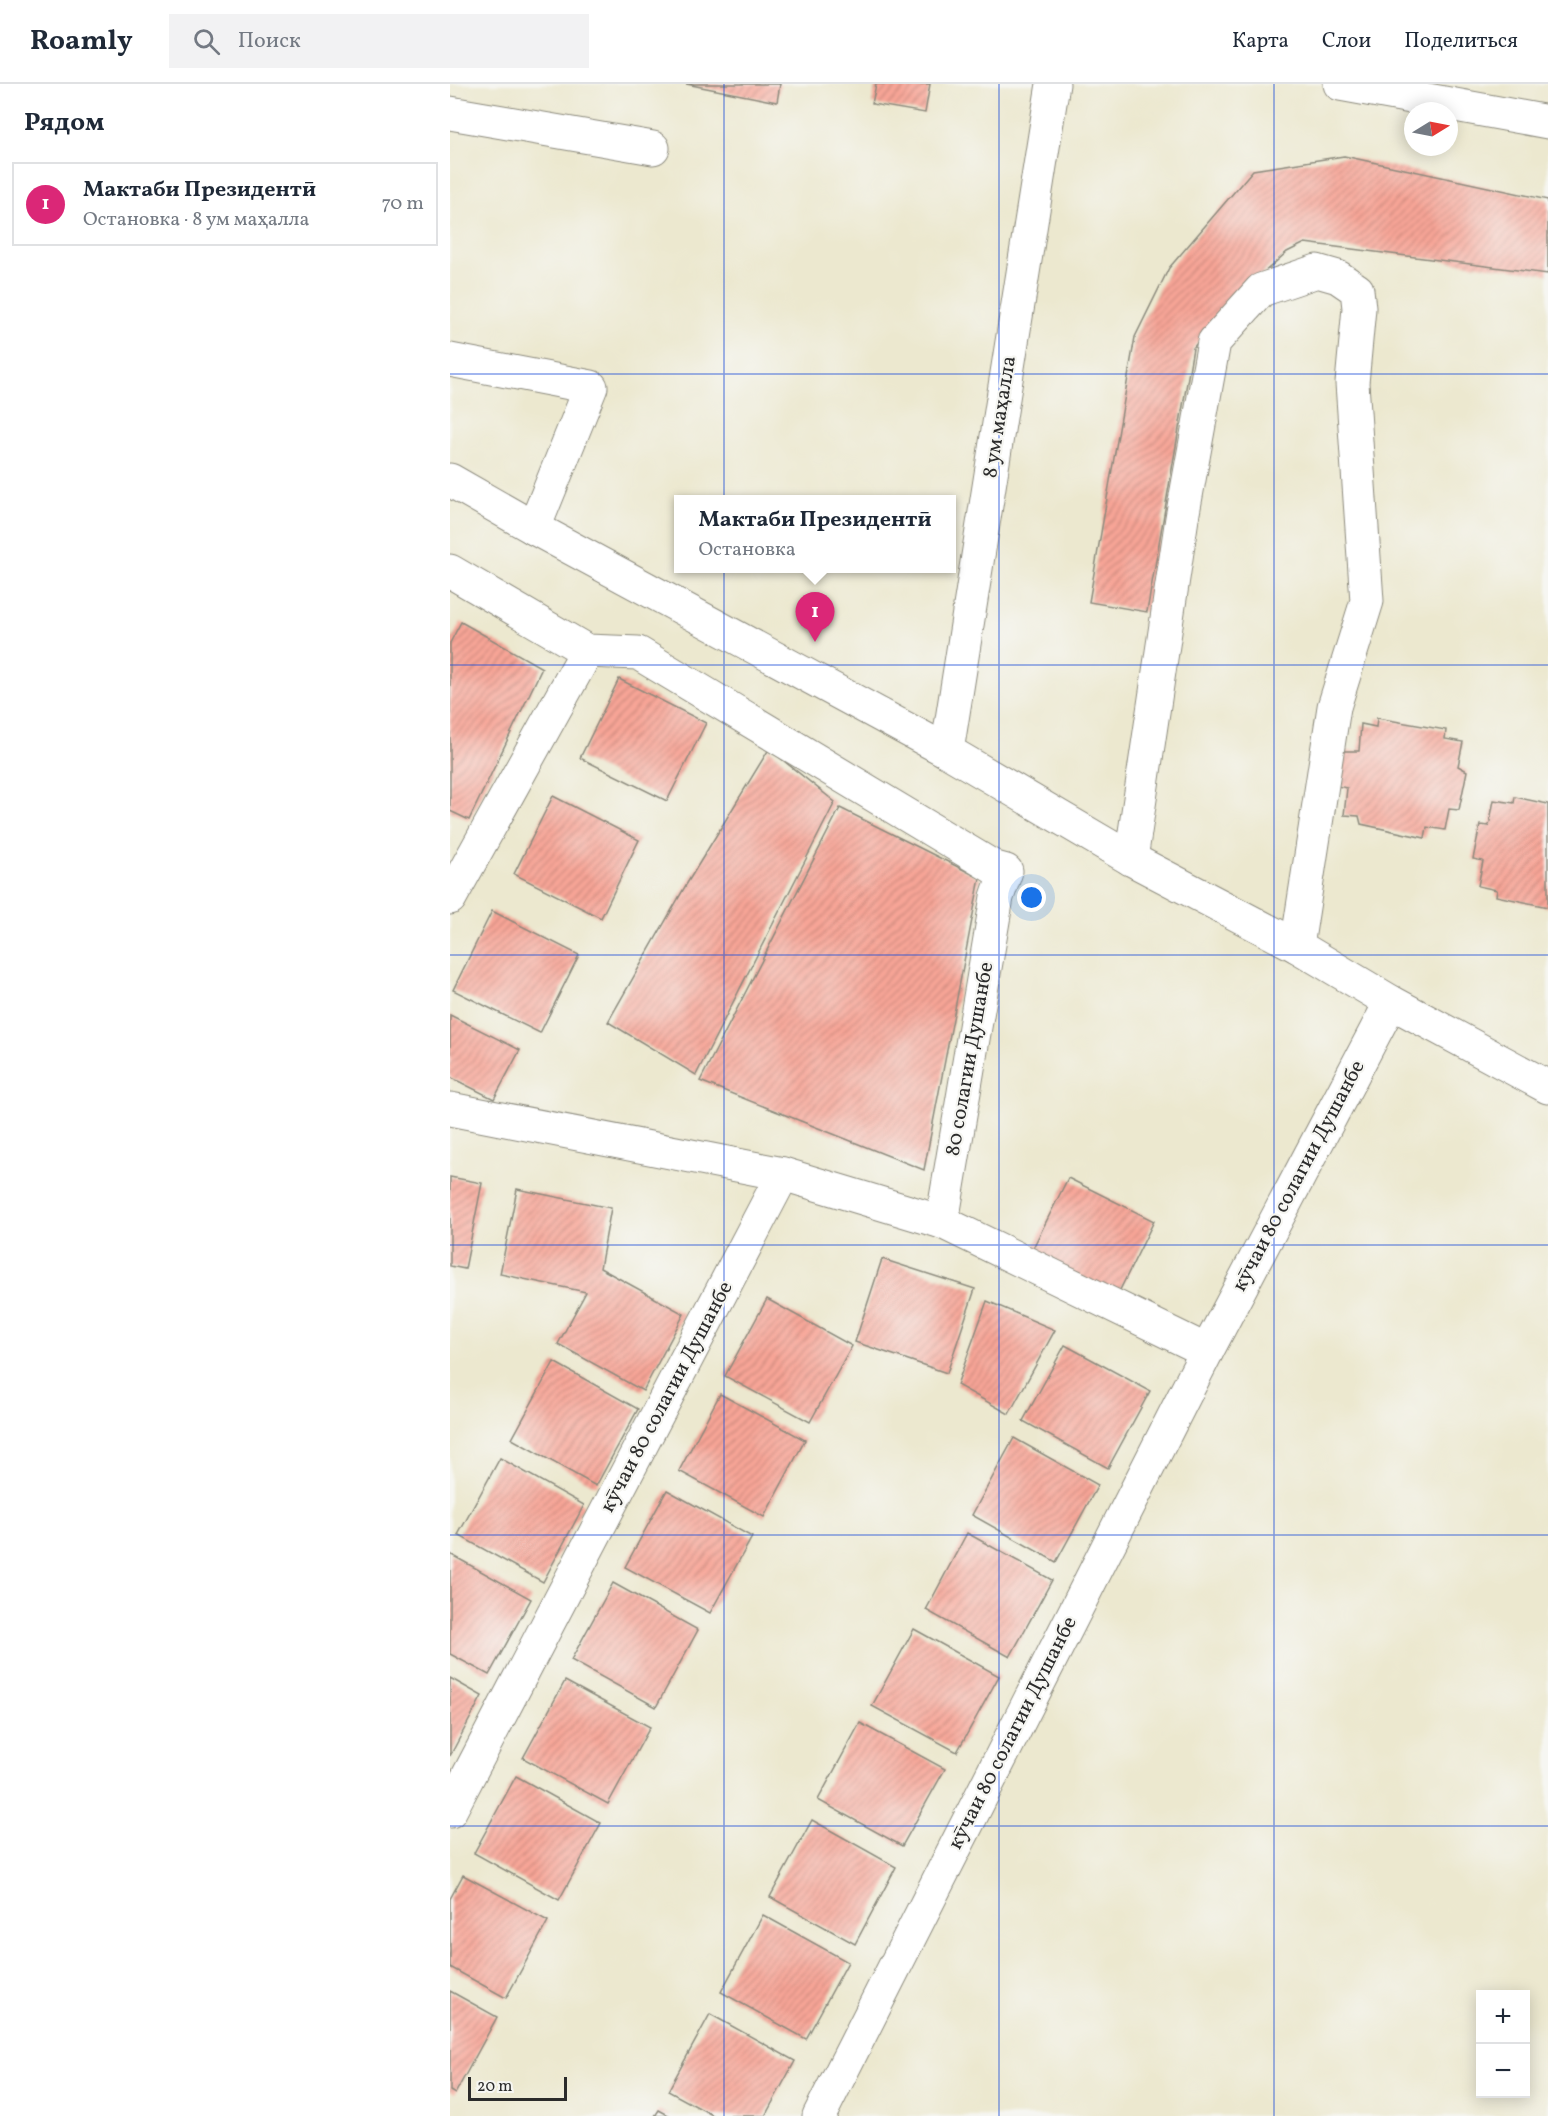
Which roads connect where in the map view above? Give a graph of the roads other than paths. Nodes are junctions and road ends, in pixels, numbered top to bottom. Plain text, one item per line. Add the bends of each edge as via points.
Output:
1 (1053, 84) edge
2 (1340, 84) edge
3 (450, 112) edge
4 (1548, 122) edge
5 (653, 148) dead end
6 (450, 360) edge
7 (450, 480) edge
8 (534, 528) junction
9 (450, 571) edge
10 (587, 651) junction
11 (947, 751) junction
12 (1131, 858) junction
13 (450, 898) edge
14 (1297, 946) junction
15 (1391, 1002) junction
16 (1548, 1087) edge
17 (450, 1109) edge
18 (783, 1174) junction
19 (942, 1222) junction
20 (1207, 1351) junction
21 (450, 1811) edge
22 (819, 2116) edge

1 - 11 street, 8 ум маҳалла
2 - 4 street
3 - 5 street
6 - 8 street via 591,387
7 - 8 street
8 - 11 street
9 - 10 street
10 - 13 street
10 - 19 street, 80 солагии Душанбе via 638,652 995,868 1006,871 997,897
11 - 12 street
12 - 14 street
12 - 14 street via 1180,529 1214,342 1261,290 1317,271 1338,277 1357,290 1359,308 1352,383 1368,601 1334,707
14 - 15 street
15 - 16 street
15 - 20 street, кӯчаи 80 солагии Душанбе
17 - 18 street
18 - 19 street
18 - 21 street, кӯчаи 80 солагии Душанбе
19 - 20 street
20 - 22 street, кӯчаи 80 солагии Душанбе

